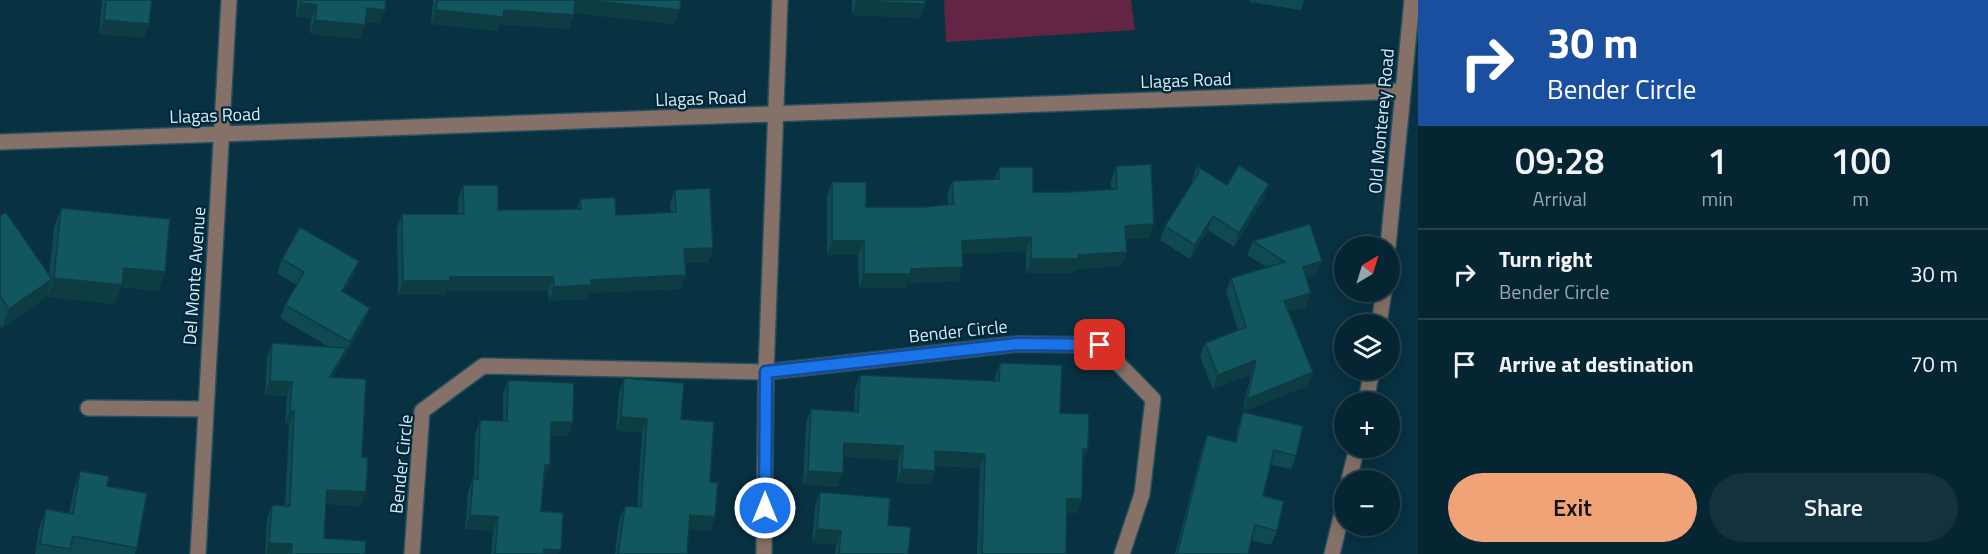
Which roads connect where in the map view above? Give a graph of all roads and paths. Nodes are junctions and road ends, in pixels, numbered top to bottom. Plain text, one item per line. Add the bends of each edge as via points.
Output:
1 (229, 0) edge
2 (780, 0) edge
3 (1412, 0) edge
4 (1402, 91) junction
5 (774, 115) junction
6 (222, 134) junction
7 (0, 142) edge
8 (1389, 236) edge
9 (766, 372) junction
10 (88, 408) dead end
11 (205, 409) junction
12 (1336, 536) edge
13 (198, 554) edge
14 (412, 554) edge
15 (764, 554) edge
16 (1122, 554) edge
17 (1332, 554) edge

1 - 6 street, Del Monte Avenue
2 - 5 street
3 - 4 street, Old Monterey Road
4 - 5 street, Llagas Road
4 - 8 street, Old Monterey Road
5 - 6 street, Llagas Road
5 - 9 street
6 - 7 street, Llagas Road
6 - 11 street, Del Monte Avenue
9 - 14 street, Bender Circle via 483,366 422,411
9 - 15 street
9 - 16 street, Bender Circle via 1018,344 1100,345 1153,399 1142,494
10 - 11 street
11 - 13 street, Del Monte Avenue
12 - 17 street

